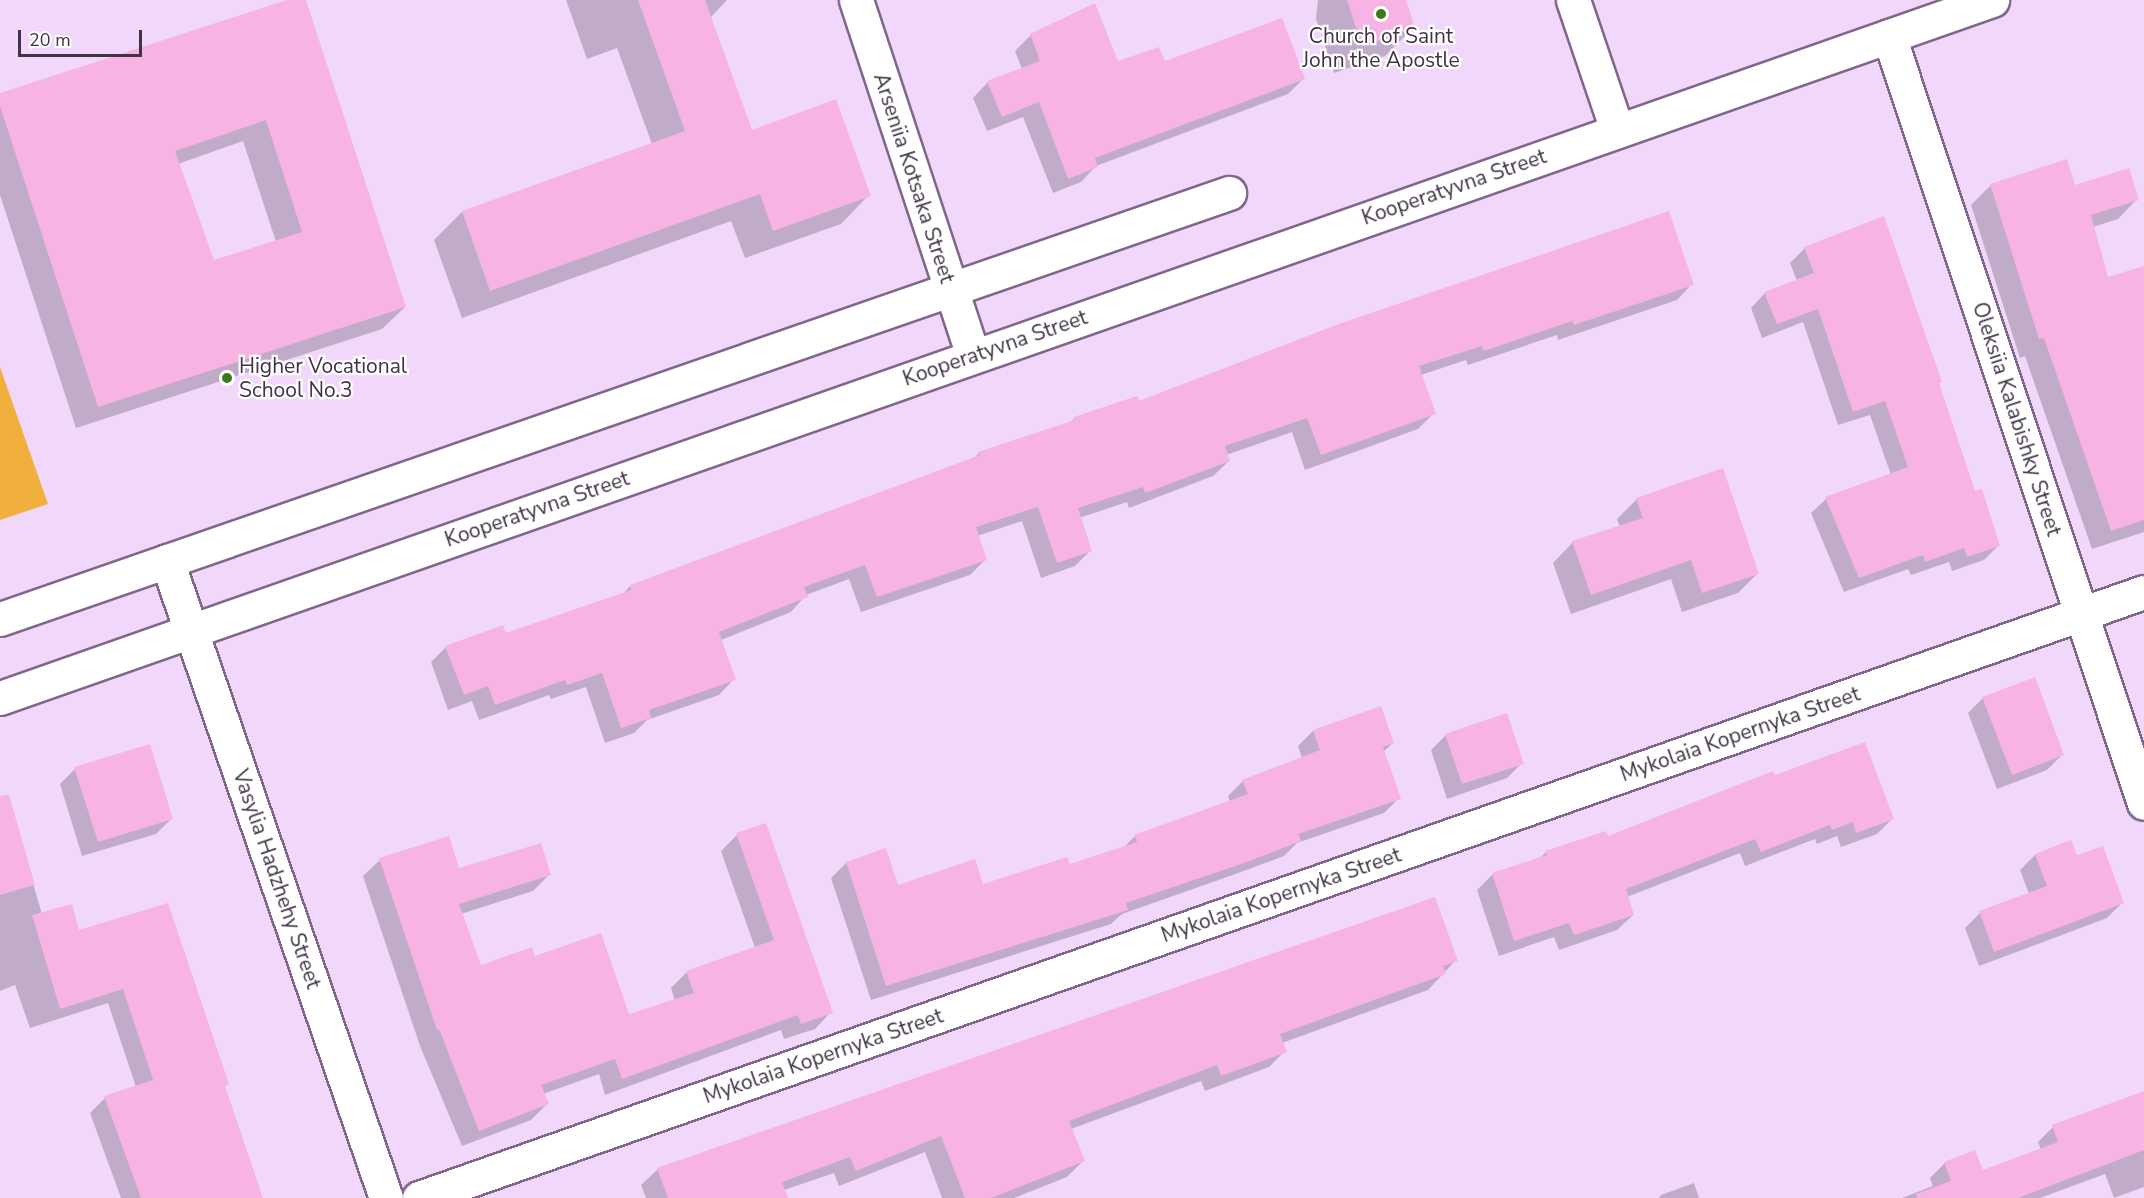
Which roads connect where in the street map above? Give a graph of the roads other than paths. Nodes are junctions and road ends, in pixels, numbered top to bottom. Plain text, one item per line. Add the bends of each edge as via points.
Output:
1 (856, 0) edge
2 (1573, 0) edge
3 (1992, 0) edge
4 (1889, 36) junction
5 (1617, 130) junction
6 (1229, 193) dead end
7 (951, 292) junction
8 (973, 356) junction
9 (167, 561) junction
10 (2144, 592) edge
11 (2082, 614) junction
12 (0, 619) edge
13 (193, 631) junction
14 (0, 698) edge
15 (2144, 803) edge
16 (386, 1198) edge
17 (418, 1198) edge

1 - 7 street, Arseniia Kotsaka Street
2 - 5 street
3 - 4 street, Kooperatyvna Street
4 - 5 street, Kooperatyvna Street
4 - 11 street, Oleksiia Kalabishky Street
5 - 8 street, Kooperatyvna Street
6 - 7 street
7 - 8 street, Arseniia Kotsaka Street
7 - 9 street
8 - 13 street, Kooperatyvna Street
9 - 12 street
9 - 13 street, Vasylia Hadzhehy Street
10 - 11 street, Mykolaia Kopernyka Street
11 - 15 street, Oleksiia Kalabishky Street
11 - 17 street, Mykolaia Kopernyka Street
13 - 14 street, Kooperatyvna Street
13 - 16 street, Vasylia Hadzhehy Street

